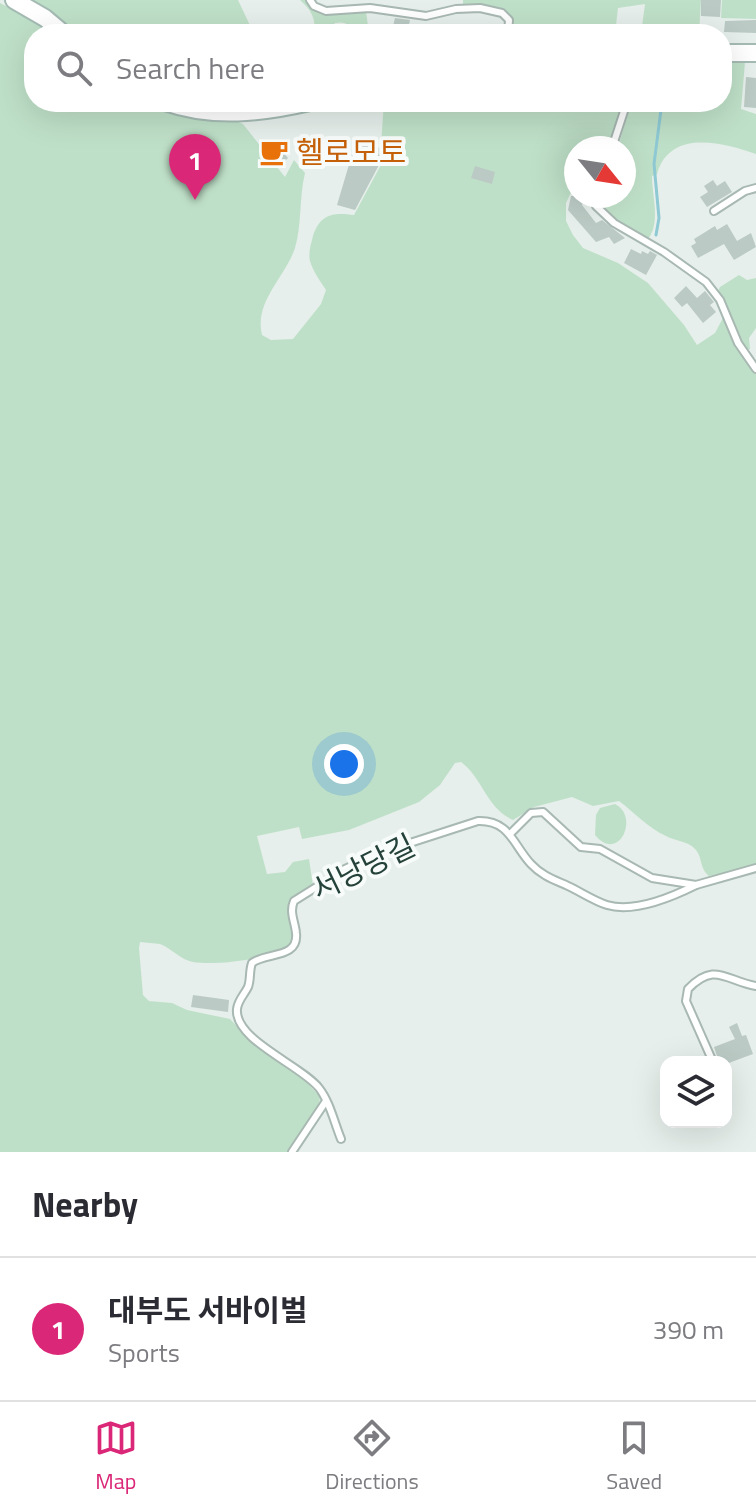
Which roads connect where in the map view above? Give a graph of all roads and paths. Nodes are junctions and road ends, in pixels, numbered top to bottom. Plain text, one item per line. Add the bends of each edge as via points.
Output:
1 (14, 0) edge
2 (310, 0) edge
3 (52, 24) edge
4 (509, 24) edge
5 (732, 53) edge
6 (756, 53) edge
7 (225, 112) edge
8 (245, 112) edge
9 (624, 112) edge
10 (616, 136) edge
11 (756, 188) edge
12 (598, 208) edge
13 (714, 211) dead end
14 (756, 369) edge
15 (511, 833) junction
16 (756, 868) edge
17 (696, 885) junction
18 (756, 986) edge
19 (710, 1056) edge
20 (326, 1101) junction
21 (341, 1139) dead end
22 (292, 1152) edge

1 - 3 main road
2 - 4 lane via 326,11 370,8 426,16 466,8 493,10
5 - 6 main road
7 - 8 main road
9 - 10 lane
11 - 13 lane
12 - 14 lane via 706,282
15 - 17 lane via 531,813 543,812 585,849 600,849 652,878
15 - 17 lane via 537,870 609,906 637,905
15 - 20 lane, 서낭당길 via 487,821 467,823 379,853 292,904 296,943 285,953 252,963 237,1014 248,1033 309,1077
16 - 17 lane
18 - 19 lane via 711,974 688,989 686,1001
20 - 21 lane, 서낭당길
20 - 22 lane

